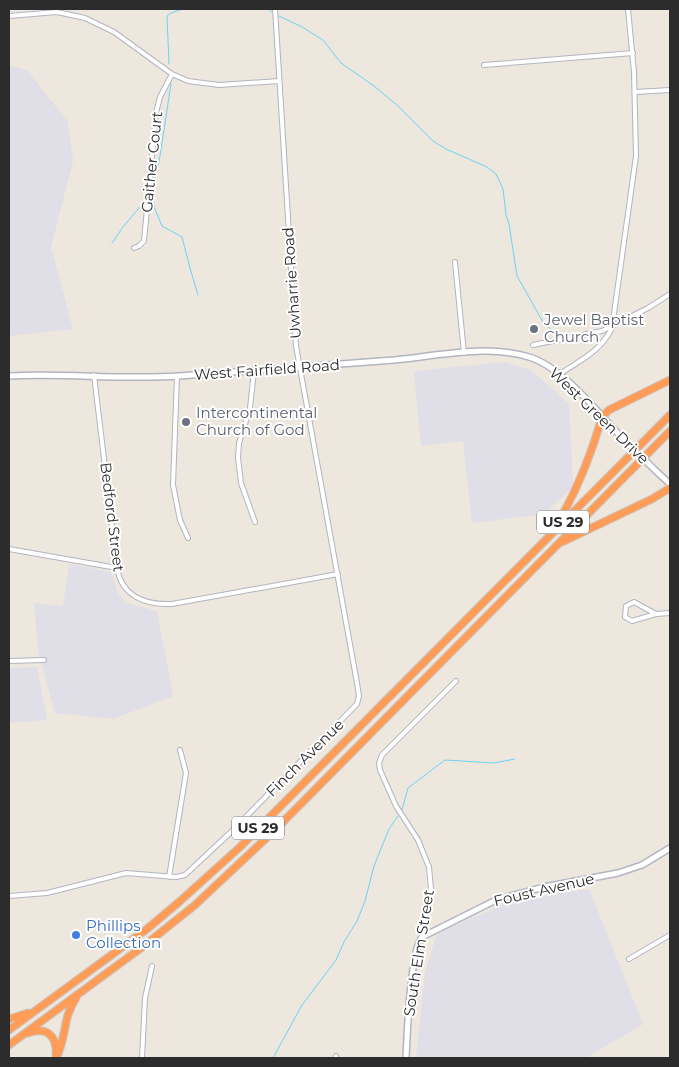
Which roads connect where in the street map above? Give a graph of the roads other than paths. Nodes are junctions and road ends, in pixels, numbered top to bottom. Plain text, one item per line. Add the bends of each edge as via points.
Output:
1 (276, 9) edge
2 (628, 9) edge
3 (9, 16) edge
4 (633, 53) junction
5 (484, 65) dead end
6 (172, 74) junction
7 (280, 81) junction
8 (670, 90) edge
9 (635, 92) junction
10 (134, 248) dead end
11 (455, 262) dead end
12 (670, 294) edge
13 (612, 326) junction
14 (533, 345) dead end
15 (464, 353) junction
16 (524, 355) joint
17 (299, 367) junction
18 (254, 371) junction
19 (560, 374) junction
20 (94, 375) junction
21 (9, 376) edge
22 (177, 376) junction
23 (670, 380) edge
24 (670, 415) edge
25 (602, 417) junction
26 (670, 431) edge
27 (670, 486) edge
28 (255, 522) dead end
29 (551, 534) junction
30 (188, 538) dead end
31 (558, 544) junction
32 (9, 549) edge
33 (117, 568) junction
34 (338, 574) junction
35 (670, 613) edge
36 (656, 614) junction
37 (44, 660) dead end
38 (9, 661) edge
39 (456, 681) dead end
40 (358, 702) joint
41 (180, 750) dead end
42 (670, 848) edge
43 (169, 877) junction
44 (9, 896) edge
45 (670, 935) edge
46 (421, 939) junction
47 (629, 959) dead end
48 (152, 966) dead end
49 (79, 994) junction
50 (42, 1006) junction
51 (9, 1019) edge
52 (9, 1030) edge
53 (24, 1034) junction
54 (9, 1045) edge
55 (142, 1058) edge
56 (406, 1058) edge

1 - 7 street, Uwharrie Road
2 - 4 street
3 - 6 street via 57,12 85,18 128,40
4 - 5 street
4 - 9 street
6 - 7 street via 208,84
6 - 10 street, Gaither Court via 156,113 144,240
7 - 17 street, Uwharrie Road
8 - 9 street
9 - 13 street via 634,173
11 - 15 street
12 - 13 street
13 - 14 street
13 - 19 street via 606,341 597,350
15 - 16 main road, West Fairfield Road via 498,351
15 - 17 main road, West Fairfield Road
16 - 19 main road, West Green Drive
17 - 18 main road, West Fairfield Road
17 - 34 street, Uwharrie Road
18 - 22 main road, West Fairfield Road
18 - 28 street via 250,408 239,443 238,458 241,483
19 - 25 main road, West Green Drive
20 - 21 main road, West Fairfield Road
20 - 22 main road, West Fairfield Road
20 - 33 street, Bedford Street
22 - 30 street via 173,485 180,520
23 - 25 highway via 609,410
24 - 29 highway, US 29
25 - 27 main road, West Green Drive, bridge
25 - 29 highway via 580,482
26 - 31 highway, US 29
27 - 31 highway
29 - 50 highway, US 29 via 240,847 147,929
31 - 49 highway, US 29 via 251,854 195,905
32 - 33 street
33 - 34 street, Bedford Street via 126,591 146,601 166,604
34 - 40 street, Uwharrie Road
35 - 36 street
36 - 36 street via 634,602 624,611 632,622
37 - 38 street
39 - 46 street, South Elm Street via 382,755 379,763 396,806 418,840 429,867 431,889
40 - 43 street, Finch Avenue via 201,860 181,877
41 - 43 street via 186,773
42 - 46 main road, Foust Avenue via 642,865 618,874 544,887 496,900
43 - 44 street, Finch Avenue via 126,874 47,893
45 - 47 street
46 - 56 main road, South Elm Street via 416,949 410,991
48 - 55 street via 145,998
49 - 53 highway, US 29
49 - 53 highway via 68,1013 56,1058 57,1046 49,1033 34,1030
50 - 51 highway
50 - 52 highway, US 29
53 - 54 highway, US 29

